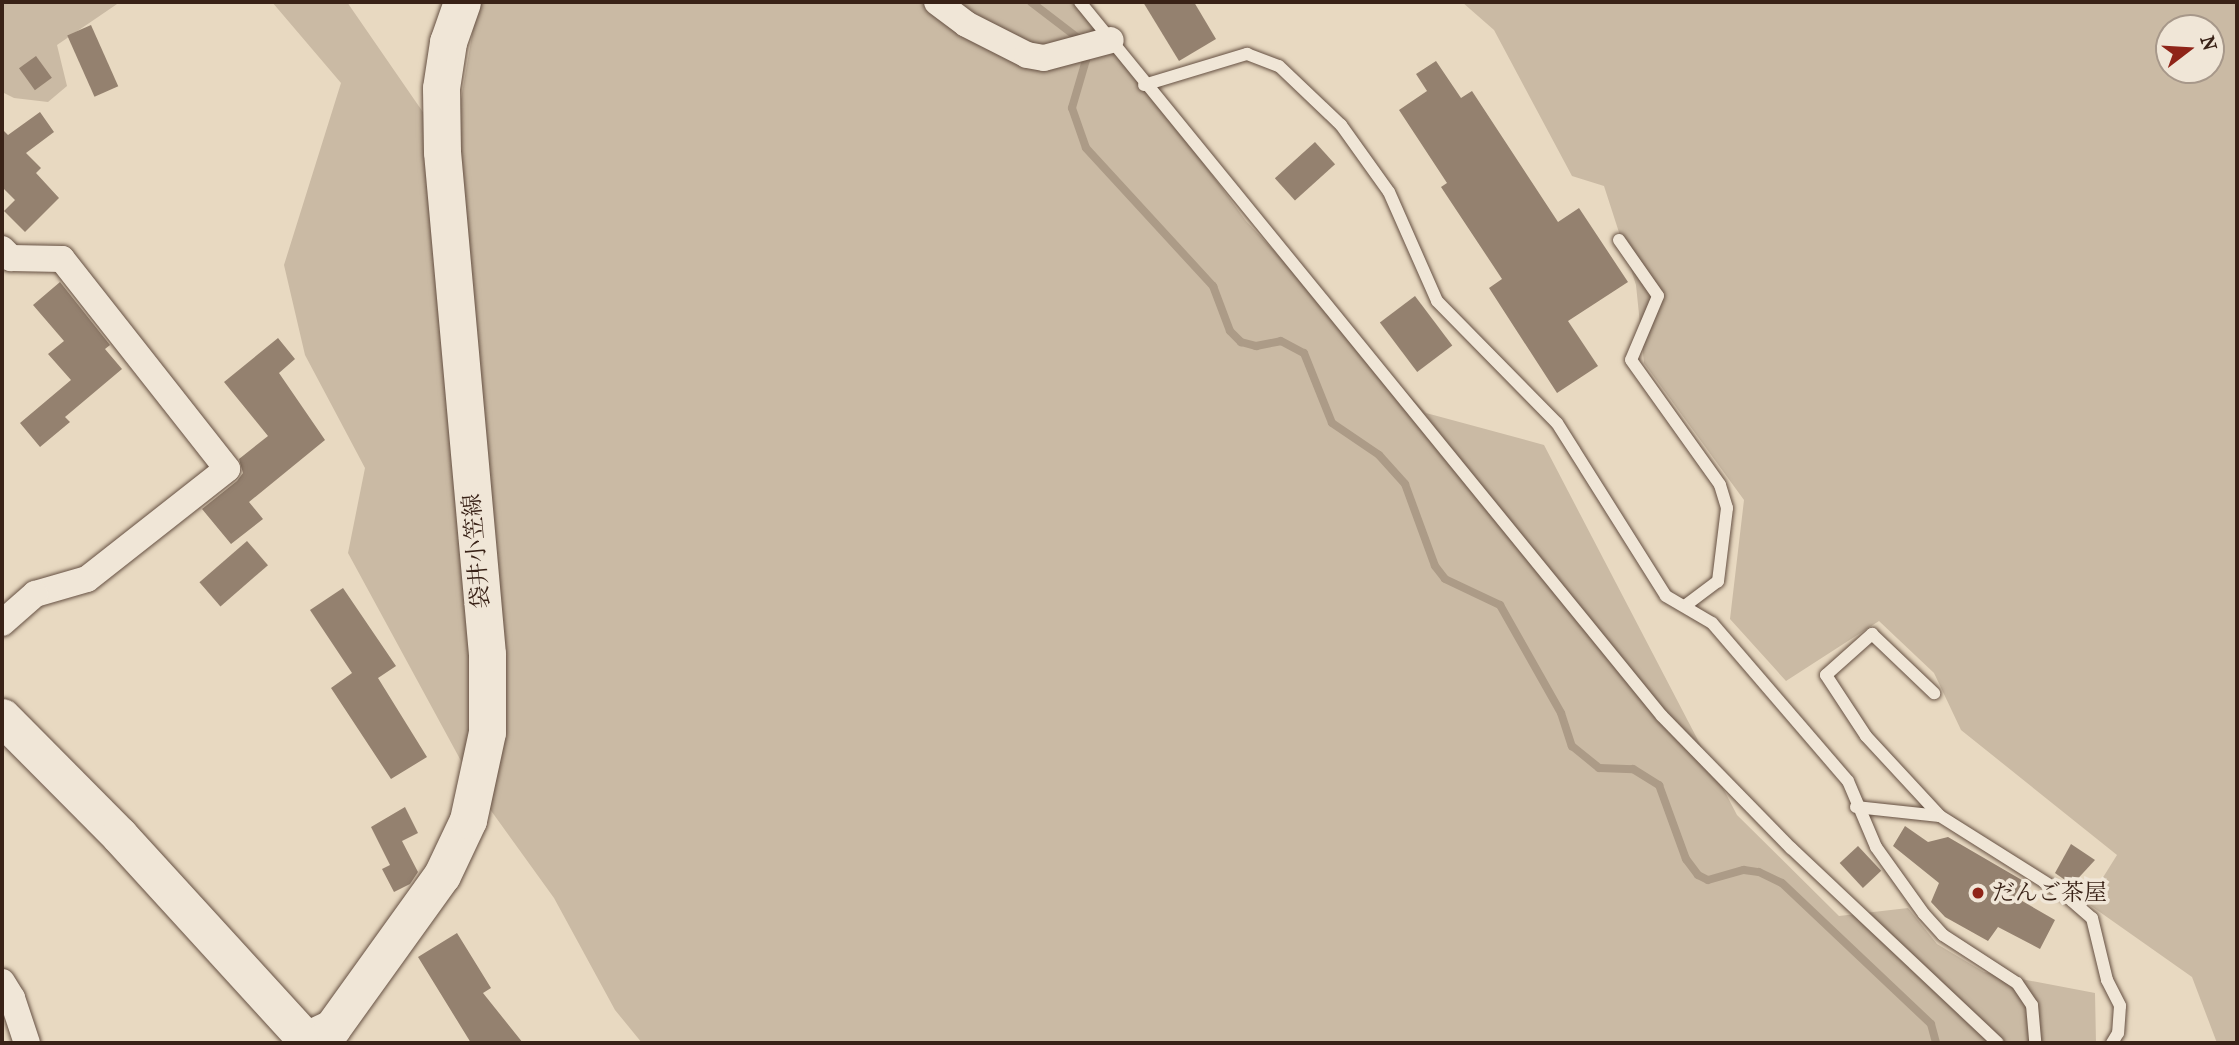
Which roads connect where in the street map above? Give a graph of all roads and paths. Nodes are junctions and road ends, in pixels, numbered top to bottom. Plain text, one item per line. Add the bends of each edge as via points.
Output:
1 (462, 2) edge
2 (937, 2) edge
3 (1080, 2) edge
4 (1111, 40) junction
5 (1144, 85) junction
6 (1619, 240) dead end
7 (2, 249) edge
8 (1686, 605) junction
9 (2, 622) edge
10 (1934, 693) dead end
11 (2, 717) edge
12 (1856, 807) junction
13 (1940, 816) junction
14 (2, 982) edge
15 (305, 1042) edge
16 (27, 1043) edge
17 (1998, 1043) edge
18 (2035, 1043) edge
19 (2112, 1043) edge

1 - 15 main road, 袋井小笠線 via 449,42 442,88 442,152 487,654 487,732 468,820 442,875 332,1028
2 - 4 street via 965,24 1027,55 1044,58
3 - 4 lane
4 - 5 lane
5 - 8 lane via 1247,54 1279,66 1306,90 1341,125 1389,192 1437,301 1557,423 1666,596
5 - 17 lane via 1662,716 1791,848
6 - 8 lane via 1658,296 1631,360 1720,485 1727,508 1718,580
7 - 9 street via 10,258 62,259 227,469 88,579 36,594
8 - 12 lane via 1712,623 1848,782
10 - 13 lane via 1872,634 1826,675 1866,736
11 - 15 main road via 119,835
12 - 13 lane
12 - 18 lane via 1876,847 1930,921 1943,935 2017,983 2032,1005
13 - 19 lane via 2064,894 2092,918 2107,980 2120,1006 2118,1034
14 - 16 street

